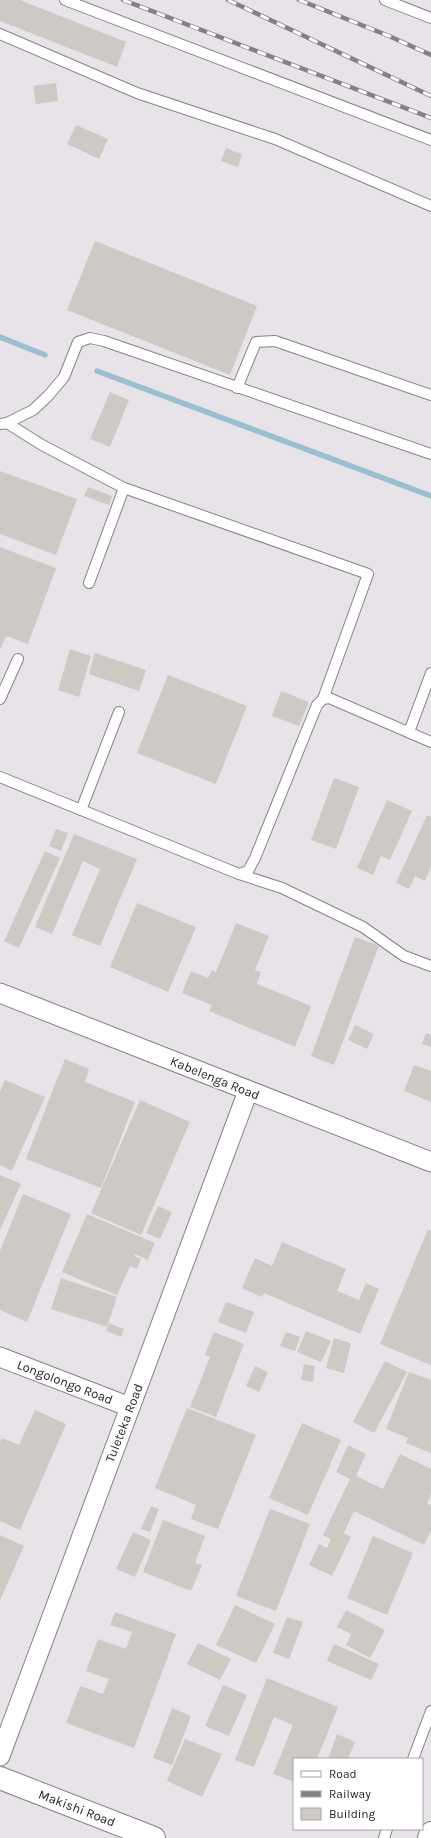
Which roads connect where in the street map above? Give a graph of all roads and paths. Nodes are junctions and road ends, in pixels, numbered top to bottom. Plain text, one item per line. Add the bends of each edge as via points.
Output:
1 (65, 0) edge
2 (385, 0) edge
3 (431, 18) edge
4 (0, 34) edge
5 (431, 140) edge
6 (431, 206) edge
7 (237, 388) junction
8 (431, 395) edge
9 (4, 423) edge
10 (431, 454) edge
11 (124, 488) junction
12 (89, 583) dead end
13 (18, 659) dead end
14 (431, 673) edge
15 (0, 698) edge
16 (323, 699) junction
17 (119, 712) dead end
18 (409, 732) junction
19 (431, 742) edge
20 (0, 777) edge
21 (81, 810) junction
22 (239, 874) junction
23 (431, 966) edge
24 (0, 993) edge
25 (248, 1091) junction
26 (431, 1162) edge
27 (0, 1357) edge
28 (130, 1407) junction
29 (431, 1711) edge
30 (0, 1756) edge
31 (413, 1758) edge
32 (0, 1778) edge
33 (431, 1833) edge
34 (154, 1838) edge
35 (429, 1838) edge

1 - 5 lane
2 - 3 lane
4 - 6 lane via 137,93 276,139
7 - 8 lane via 256,342 275,341
7 - 9 lane via 90,338 78,342 64,377 48,396 33,410
7 - 10 lane
9 - 11 lane
11 - 12 lane
11 - 16 lane via 368,574
13 - 15 lane
14 - 18 lane
16 - 18 lane via 329,698
16 - 22 lane via 317,704 255,858 248,871
17 - 21 lane
18 - 19 lane
20 - 21 lane
21 - 22 lane
22 - 23 lane via 288,891 362,927 404,956
24 - 25 street, Kabelenga Road
25 - 26 street, Kabelenga Road
25 - 28 street, Tuleteka Road
27 - 28 street, Longolongo Road
28 - 30 street, Tuleteka Road
29 - 31 lane
32 - 34 main road, Makishi Road
33 - 35 main road

